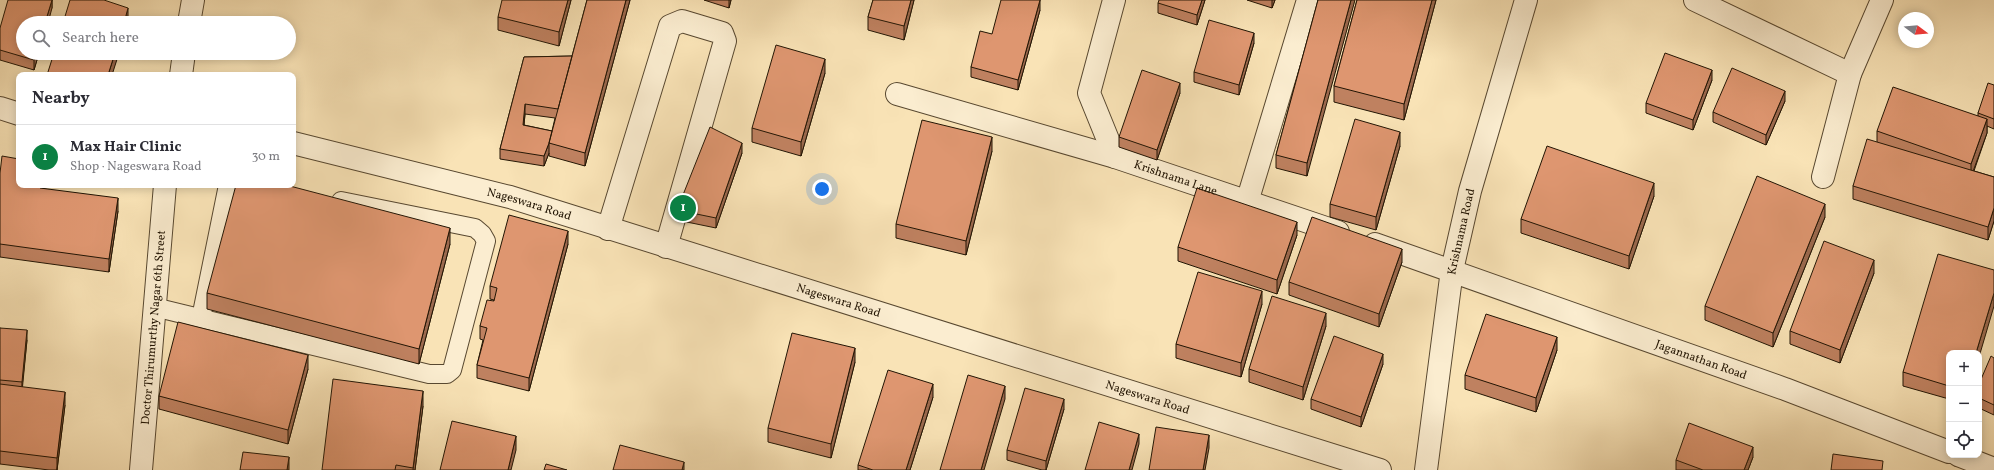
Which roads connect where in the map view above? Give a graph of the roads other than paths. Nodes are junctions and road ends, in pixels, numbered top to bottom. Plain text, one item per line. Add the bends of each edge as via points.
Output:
1 (193, 0) edge
2 (1114, 0) edge
3 (1308, 0) edge
4 (1526, 0) edge
5 (1695, 0) edge
6 (1882, 0) edge
7 (190, 16) edge
8 (183, 60) edge
9 (181, 72) edge
10 (1850, 74) junction
11 (897, 94) dead end
12 (0, 108) edge
13 (16, 113) edge
14 (296, 144) edge
15 (1115, 157) junction
16 (1823, 177) dead end
17 (166, 188) edge
18 (227, 188) edge
19 (321, 197) edge
20 (1248, 202) junction
21 (608, 229) junction
22 (666, 247) junction
23 (1452, 270) junction
24 (154, 306) junction
25 (202, 318) junction
26 (1946, 451) edge
27 (1966, 458) edge
28 (1994, 469) edge
29 (141, 470) edge
30 (1380, 470) edge
31 (1426, 470) edge

1 - 7 street
2 - 15 street via 1089,93
3 - 20 street
4 - 23 street, Krishnama Road via 1470,191
5 - 10 street
6 - 10 street
8 - 9 street
10 - 16 street
11 - 15 street, Krishnama Lane
12 - 13 street
14 - 21 street, Nageswara Road via 510,197
15 - 20 street, Krishnama Lane
17 - 24 street, Doctor Thirumurthy Nagar 6th Street
18 - 25 lane
19 - 25 lane via 475,228 482,234 486,241 452,370 447,374 429,374
20 - 23 street, Krishnama Lane
21 - 22 street, Nageswara Road
21 - 22 street via 670,26 682,21 709,28 722,33 725,41
22 - 30 street, Nageswara Road
23 - 26 street, Jagannathan Road via 1785,389
23 - 31 street, Krishnama Road
24 - 25 lane
24 - 29 street, Doctor Thirumurthy Nagar 6th Street
27 - 28 street

